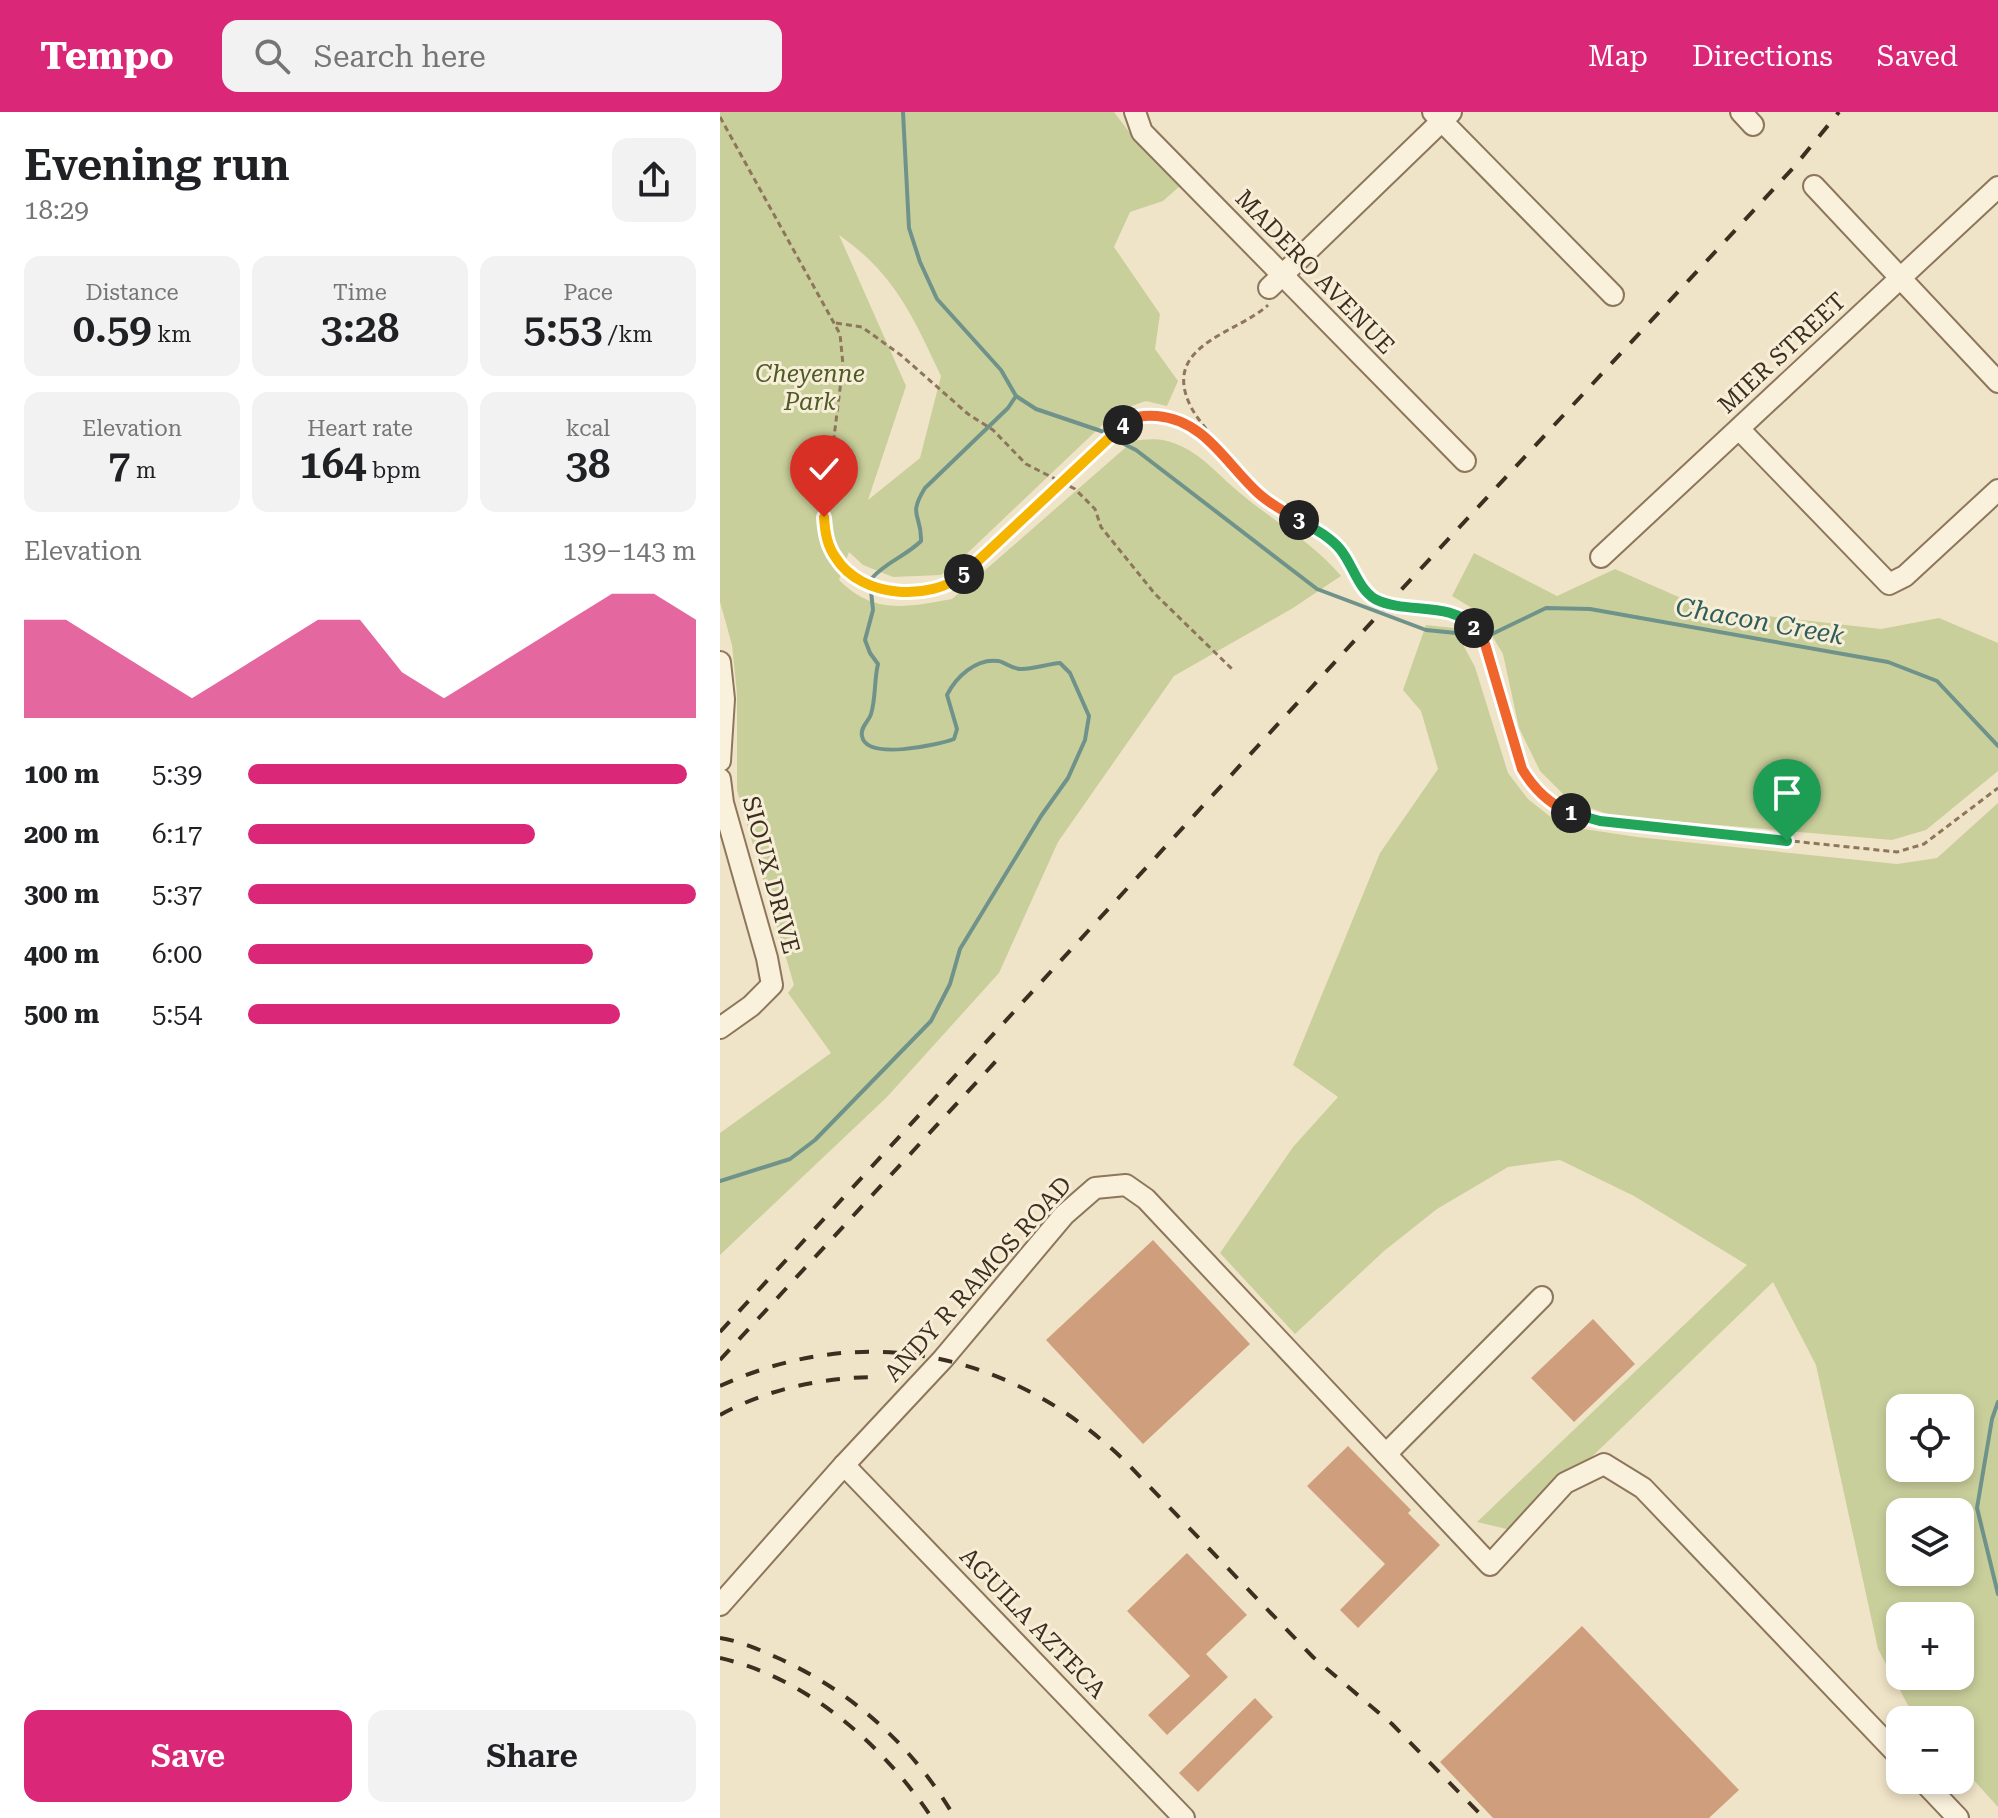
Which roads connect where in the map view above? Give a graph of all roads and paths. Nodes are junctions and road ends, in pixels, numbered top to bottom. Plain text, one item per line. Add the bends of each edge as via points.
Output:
1 (1135, 113) edge
2 (1442, 115) edge
3 (720, 117) edge
4 (1814, 186) dead end
5 (1998, 187) edge
6 (1901, 278) junction
7 (1274, 288) junction
8 (1613, 295) dead end
9 (836, 323) junction
10 (1998, 382) edge
11 (1739, 429) junction
12 (1219, 449) junction
13 (1465, 461) dead end
14 (1061, 483) junction
15 (1998, 490) edge
16 (1601, 557) dead end
17 (720, 662) edge
18 (1232, 669) dead end
19 (720, 737) edge
20 (720, 761) edge
21 (720, 779) edge
22 (1998, 788) edge
23 (726, 837) edge
24 (720, 1028) edge
25 (1542, 1297) dead end
26 (1386, 1454) junction
27 (844, 1465) junction
28 (720, 1605) edge
29 (1886, 1742) edge
30 (1935, 1794) edge
31 (1184, 1818) edge
32 (1958, 1818) edge

1 - 7 street, MADERO AVENUE via 1142,132
2 - 7 street
2 - 8 street
3 - 9 path
4 - 6 street
5 - 6 street, MIER STREET
6 - 10 street
6 - 11 street, MIER STREET
7 - 12 path via 1259,313 1204,343 1186,370 1189,403
7 - 13 street, MADERO AVENUE
9 - 14 path via 862,327 993,430 1026,464
9 - 14 path via 844,350 824,517 829,547 852,576 880,588 911,592 943,587
11 - 15 street via 1889,584 1905,576
11 - 16 street, MIER STREET
12 - 14 path via 1172,417 1138,416
12 - 22 path via 1260,495 1340,549 1372,597 1393,606 1447,612 1469,622 1485,644 1522,769 1563,809 1600,821 1897,852 1924,844
14 - 18 path via 1095,509 1101,527 1155,594
17 - 19 street
19 - 20 street
21 - 23 street, SIOUX DRIVE
23 - 24 street, SIOUX DRIVE via 772,985
25 - 26 street
26 - 27 street, ANDY R RAMOS ROAD via 1146,1199 1126,1185 1095,1188 1064,1215 943,1359
26 - 29 street, ANDY R RAMOS ROAD via 1490,1565 1565,1483 1604,1464 1643,1488
27 - 28 street, ANDY R RAMOS ROAD
27 - 31 street, AGUILA AZTECA
30 - 32 street

